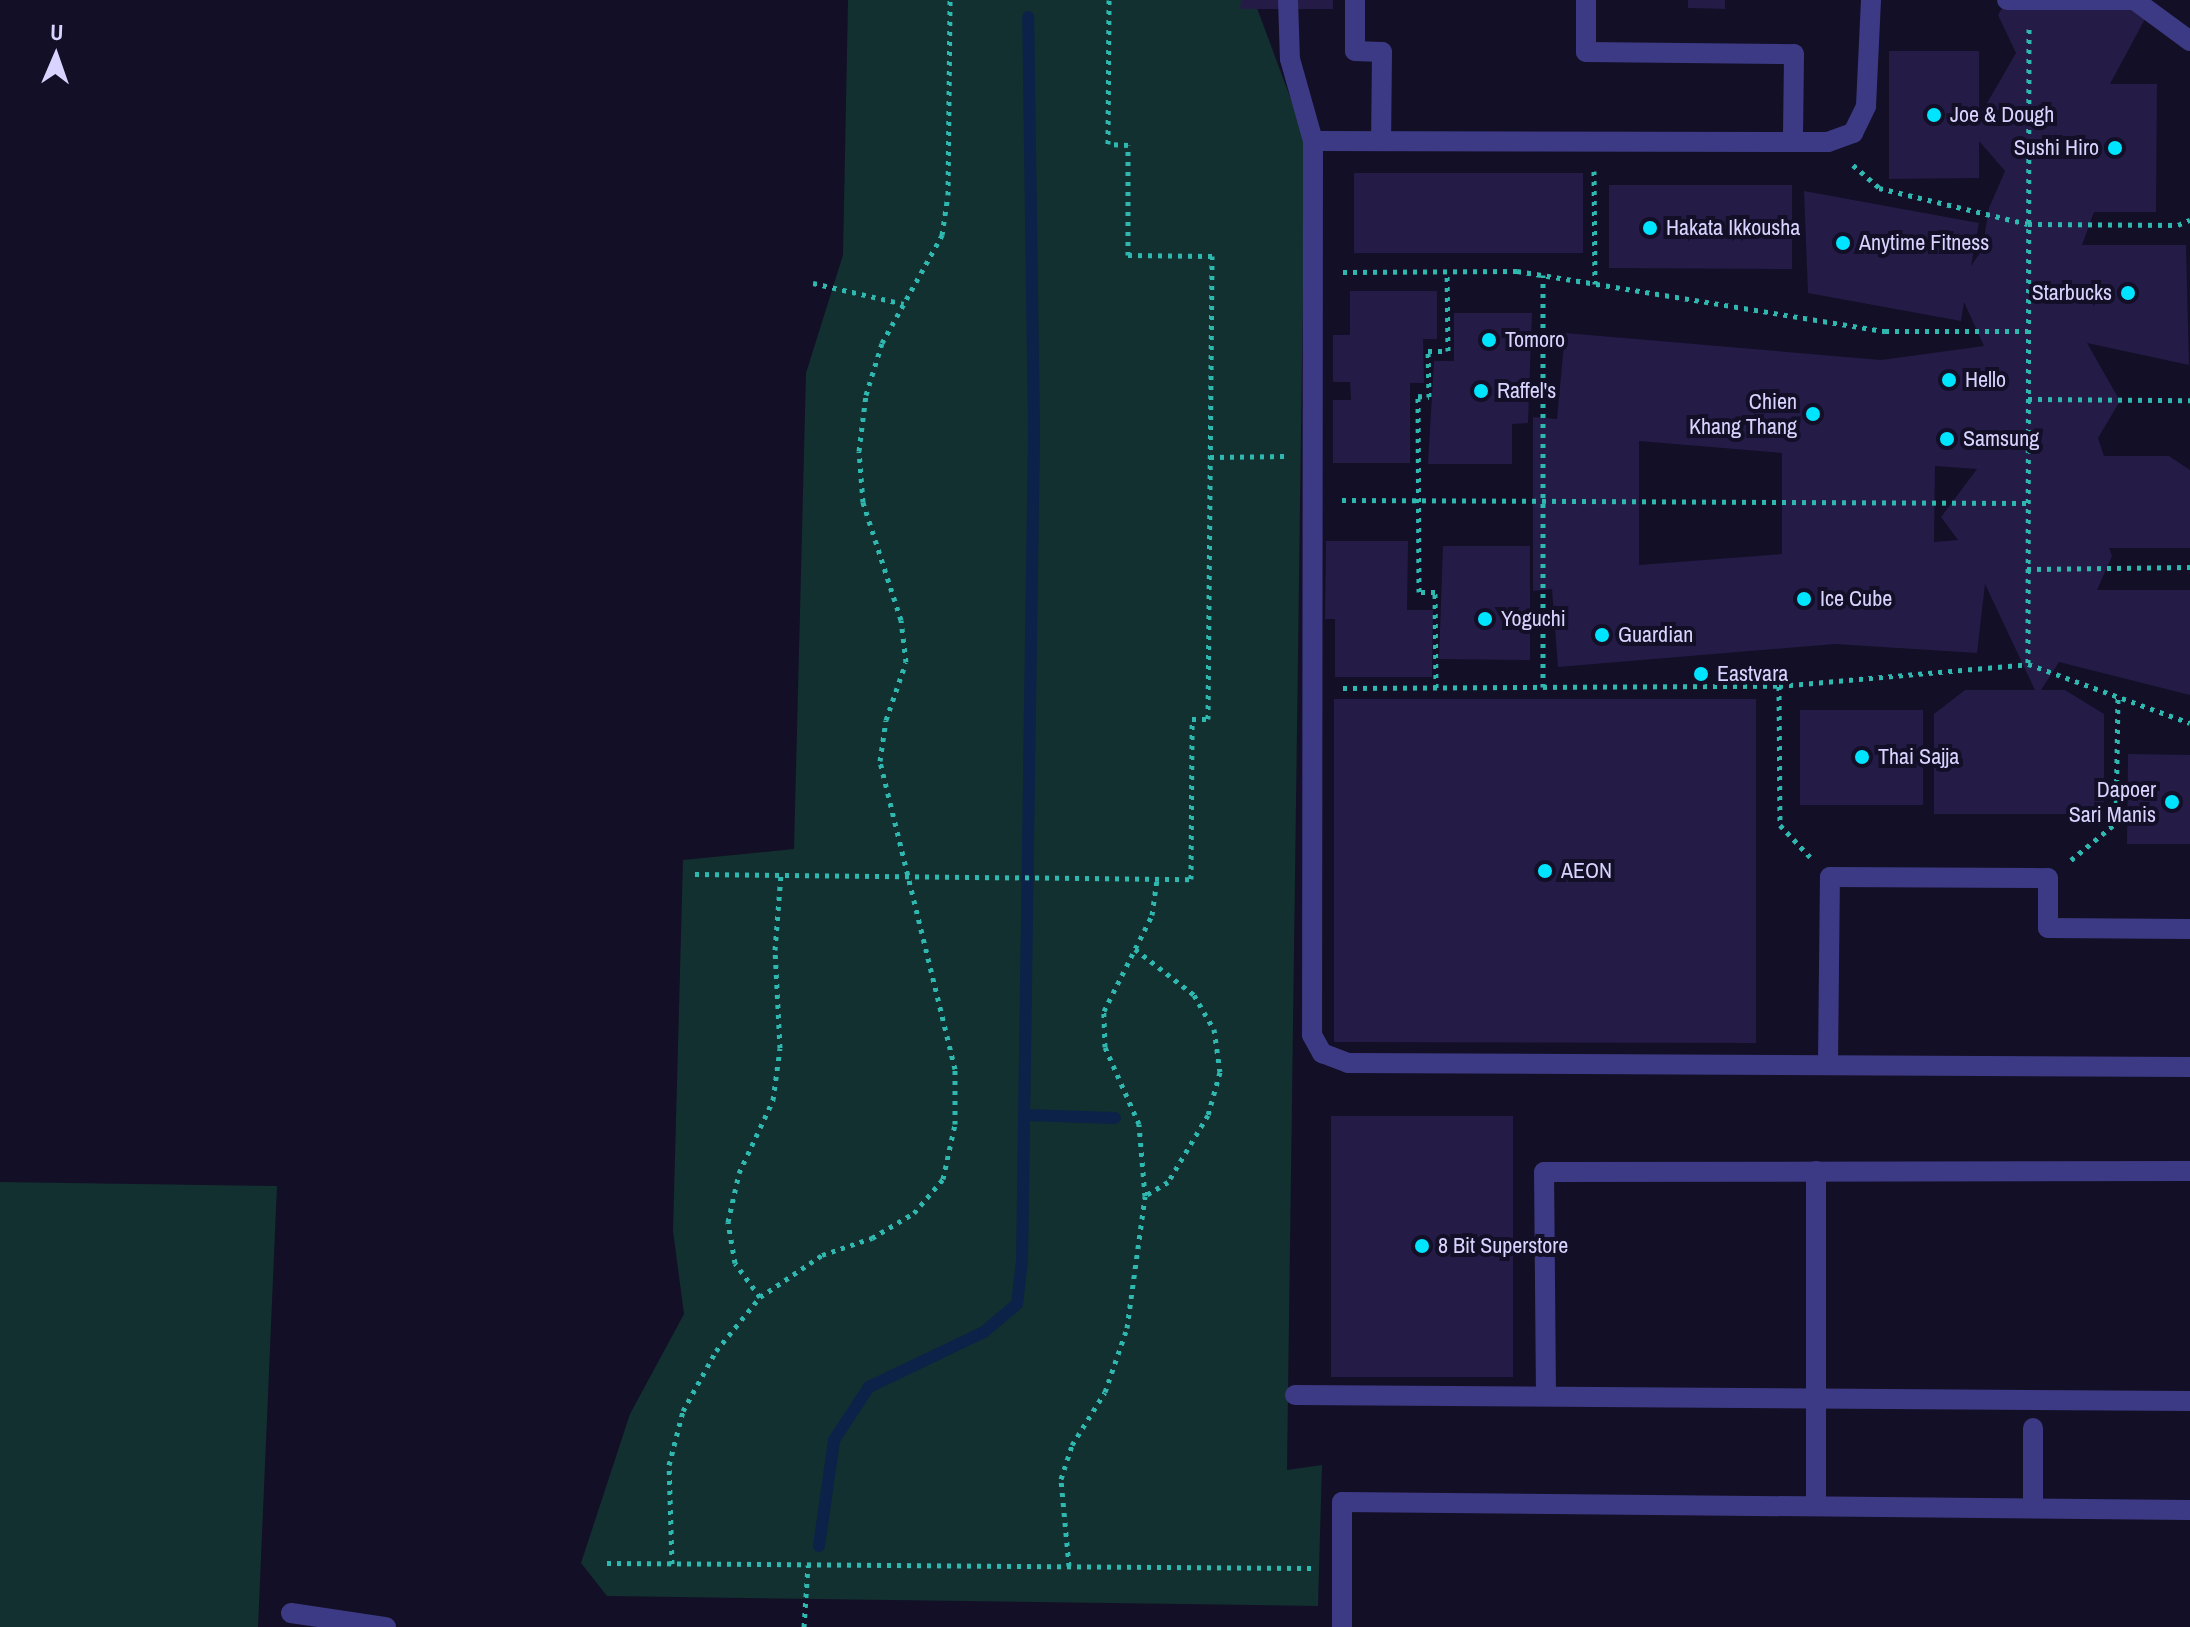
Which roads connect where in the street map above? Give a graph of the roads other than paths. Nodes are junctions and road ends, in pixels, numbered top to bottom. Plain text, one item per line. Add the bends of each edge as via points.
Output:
1 (1288, 0) edge
2 (1355, 0) edge
3 (1586, 0) edge
4 (1871, 0) edge
5 (2007, 0) edge
6 (2029, 0) edge
7 (2138, 1) edge
8 (2190, 41) edge
9 (1313, 141) junction
10 (1381, 141) junction
11 (1793, 142) junction
12 (2190, 929) edge
13 (1828, 1063) junction
14 (2190, 1067) edge
15 (1816, 1171) junction
16 (2190, 1171) edge
17 (1295, 1395) dead end
18 (1546, 1396) junction
19 (1816, 1398) junction
20 (2190, 1401) edge
21 (2033, 1428) dead end
22 (1816, 1506) junction
23 (2033, 1508) junction
24 (2190, 1510) edge
25 (291, 1613) dead end
26 (386, 1627) edge
27 (1342, 1627) edge

1 - 9 street via 1290,59
2 - 10 street via 1355,51 1382,52
3 - 11 street via 1586,52 1794,54
4 - 11 street via 1866,106 1853,133 1828,142
5 - 6 street
6 - 7 street
7 - 8 street
9 - 10 street
9 - 13 street via 1312,1035 1322,1053 1348,1063
10 - 11 street
12 - 13 street via 2048,928 2048,878 1830,877
13 - 14 street
15 - 16 street
15 - 18 street via 1544,1172
15 - 19 street
17 - 18 street
18 - 19 street
19 - 20 street
19 - 22 street
21 - 23 street
22 - 23 street
22 - 27 street via 1342,1502
23 - 24 street
25 - 26 street

